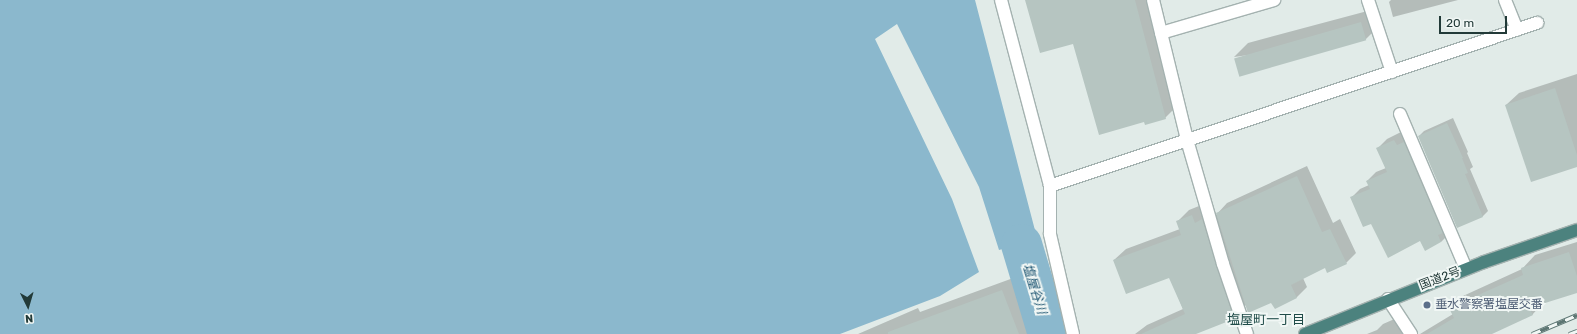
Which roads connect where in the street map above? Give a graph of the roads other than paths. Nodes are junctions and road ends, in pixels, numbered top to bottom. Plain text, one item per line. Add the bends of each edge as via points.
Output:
1 (1001, 0) edge
2 (1153, 0) edge
3 (1274, 0) edge
4 (1368, 0) edge
5 (1505, 0) edge
6 (1537, 23) dead end
7 (1517, 30) junction
8 (1161, 33) junction
9 (1392, 72) junction
10 (1400, 114) dead end
11 (1187, 140) junction
12 (1050, 186) junction
13 (1577, 230) edge
14 (1466, 269) junction
15 (1388, 299) junction
16 (1073, 334) edge
17 (1247, 334) edge
18 (1305, 334) edge
19 (1411, 334) edge

1 - 12 street
2 - 8 street
3 - 8 street
4 - 9 street
5 - 7 street
6 - 7 street
7 - 9 street
8 - 11 street
9 - 11 street
10 - 14 street
11 - 12 street
11 - 17 street via 1223,264
12 - 16 street via 1050,234
13 - 14 highway, 国道2号
14 - 15 highway, 国道2号
15 - 18 highway, 国道2号
15 - 19 street

